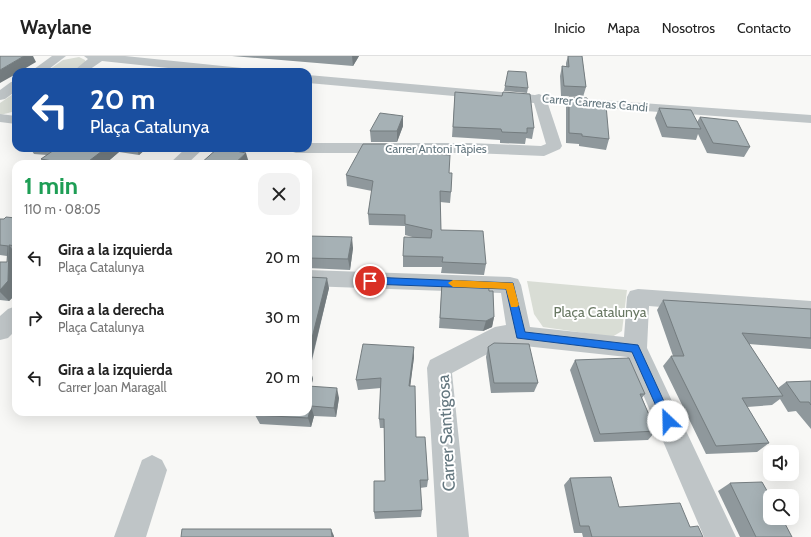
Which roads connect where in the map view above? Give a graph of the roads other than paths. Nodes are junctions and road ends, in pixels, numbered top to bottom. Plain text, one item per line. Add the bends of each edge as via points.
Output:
1 (60, 56) edge
2 (95, 56) edge
3 (245, 59) dead end
4 (42, 68) edge
5 (82, 68) edge
6 (204, 68) edge
7 (242, 68) edge
8 (312, 79) edge
9 (12, 88) edge
10 (0, 96) edge
11 (539, 98) junction
12 (811, 119) edge
13 (312, 148) edge
14 (191, 152) edge
15 (182, 160) edge
16 (312, 278) edge
17 (811, 310) edge
18 (12, 319) edge
19 (0, 331) edge
20 (520, 336) junction
21 (635, 348) junction
22 (152, 470) dead end
23 (130, 537) edge
24 (453, 537) edge
25 (720, 537) edge

1 - 4 street
2 - 5 street
2 - 6 street
3 - 7 street
8 - 11 street, Carrer Carreras Candi
9 - 10 street
11 - 12 street, Carrer Carreras Candi
11 - 13 street, Carrer Antoni Tàpies via 554,146 544,151 470,148
14 - 15 street
16 - 20 street via 510,285
17 - 21 street via 638,297
18 - 19 street
20 - 21 street
20 - 24 street, Carrer Santigosa via 503,334 439,368
21 - 25 street
22 - 23 street

